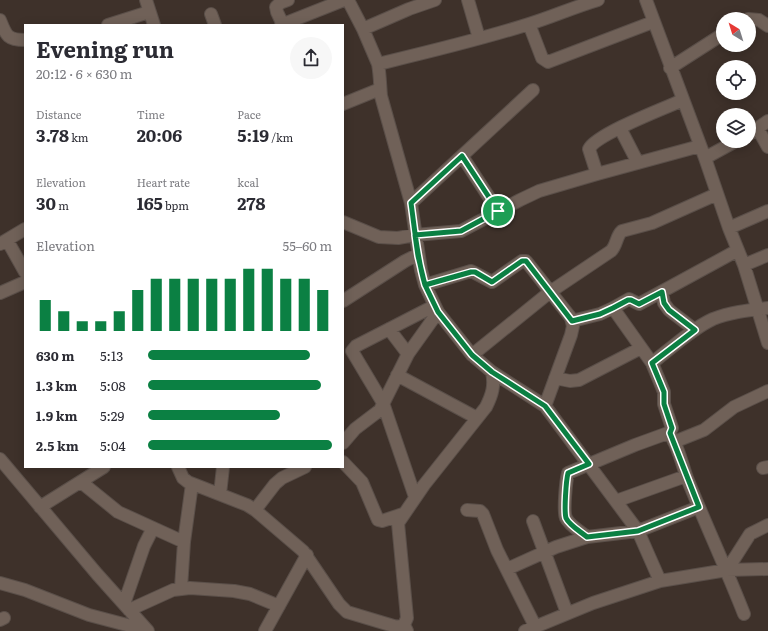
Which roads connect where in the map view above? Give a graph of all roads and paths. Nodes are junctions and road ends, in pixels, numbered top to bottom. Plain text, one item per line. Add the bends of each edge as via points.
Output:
1 (288, 0) edge
2 (344, 0) edge
3 (348, 0) edge
4 (435, 0) edge
5 (468, 0) edge
6 (598, 0) edge
7 (646, 0) edge
8 (148, 6) edge
9 (0, 20) edge
10 (756, 20) edge
11 (653, 22) junction
12 (110, 24) edge
13 (154, 24) edge
14 (282, 24) edge
15 (284, 24) edge
16 (529, 24) junction
17 (768, 26) edge
18 (363, 28) junction
19 (479, 38) junction
20 (716, 38) edge
21 (24, 40) edge
22 (378, 64) junction
23 (670, 68) junction
24 (380, 88) junction
25 (533, 90) dead end
26 (683, 100) junction
27 (344, 104) edge
28 (768, 121) edge
29 (620, 128) junction
30 (756, 130) edge
31 (756, 135) edge
32 (700, 146) junction
33 (768, 146) edge
34 (723, 148) edge
35 (462, 156) junction
36 (705, 158) junction
37 (638, 162) junction
38 (597, 174) junction
39 (716, 194) junction
40 (411, 203) junction
41 (498, 211) junction
42 (768, 211) edge
43 (344, 222) edge
44 (728, 228) junction
45 (24, 231) edge
46 (415, 235) junction
47 (4, 242) edge
48 (738, 250) junction
49 (768, 255) edge
50 (418, 256) junction
51 (744, 265) junction
52 (24, 271) edge
53 (24, 282) edge
54 (425, 285) junction
55 (550, 292) junction
56 (662, 292) junction
57 (0, 293) edge
58 (344, 300) edge
59 (613, 308) junction
60 (762, 308) edge
61 (436, 309) junction
62 (572, 321) junction
63 (390, 329) junction
64 (695, 330) junction
65 (768, 342) edge
66 (641, 348) junction
67 (408, 354) junction
68 (472, 355) junction
69 (652, 363) junction
70 (492, 372) junction
71 (397, 375) junction
72 (555, 378) junction
73 (768, 391) edge
74 (383, 403) junction
75 (545, 406) junction
76 (477, 418) junction
77 (672, 438) junction
78 (344, 442) edge
79 (0, 459) edge
80 (344, 463) edge
81 (589, 464) junction
82 (102, 468) edge
83 (178, 468) edge
84 (223, 468) edge
85 (303, 468) edge
86 (686, 476) junction
87 (81, 482) junction
88 (192, 484) junction
89 (220, 494) junction
90 (416, 498) junction
91 (616, 501) junction
92 (40, 507) junction
93 (699, 507) junction
94 (255, 510) junction
95 (467, 510) dead end
96 (403, 514) junction
97 (533, 521) dead end
98 (768, 525) edge
99 (153, 528) junction
100 (638, 531) junction
101 (587, 537) junction
102 (184, 542) junction
103 (544, 551) junction
104 (307, 555) junction
105 (506, 569) junction
106 (768, 569) edge
107 (727, 570) junction
108 (660, 581) junction
109 (0, 583) edge
110 (181, 588) junction
111 (278, 606) junction
112 (126, 607) junction
113 (567, 613) junction
114 (744, 614) dead end
115 (406, 628) edge
116 (536, 628) edge
117 (144, 631) edge
118 (148, 631) edge
119 (265, 631) edge

1 - 14 street via 276,7
2 - 15 street
3 - 18 street
4 - 18 street
5 - 19 street
6 - 16 street
7 - 11 street
8 - 12 street
8 - 13 street
9 - 21 street via 8,37
10 - 17 street
11 - 16 street via 548,62 542,58
11 - 23 street
16 - 19 street
18 - 22 street
19 - 22 street
20 - 23 street
22 - 24 street
23 - 26 street
24 - 27 street
24 - 40 street
25 - 35 street
26 - 29 street
26 - 32 street
28 - 30 street
29 - 37 street
29 - 38 street via 594,143 589,149
31 - 33 street
32 - 36 street
32 - 37 street
34 - 36 street
35 - 40 street
35 - 41 street
36 - 39 street
37 - 38 street
38 - 41 street via 539,191
39 - 44 street
39 - 55 street via 652,223 622,231 614,247
40 - 46 street
41 - 46 street via 461,231
42 - 44 street
43 - 46 street via 379,237 398,238
44 - 48 street
45 - 47 street
46 - 50 street
47 - 52 street
48 - 51 street
48 - 56 street
49 - 51 street
50 - 54 street
50 - 58 street via 405,261
51 - 60 street
53 - 57 street
54 - 55 street via 471,272 492,282 522,261 526,261
54 - 61 street
55 - 62 street
55 - 68 street
56 - 59 street via 639,304 630,299
56 - 64 street via 664,303 669,310
59 - 62 street
59 - 66 street
60 - 64 street via 713,319
60 - 65 street
61 - 63 street
61 - 67 street
61 - 68 street
62 - 72 street via 571,335
63 - 67 street
63 - 74 street via 356,346 352,351
64 - 69 street
66 - 69 street
66 - 72 street via 579,380
67 - 71 street
68 - 70 street
69 - 77 street via 664,392 664,404 672,428
70 - 75 street
70 - 76 street via 492,396
71 - 74 street
71 - 76 street
72 - 75 street
73 - 77 street via 734,407 704,430
74 - 78 street via 380,410 358,426
74 - 90 street
75 - 81 street
76 - 90 street
77 - 81 street via 667,433
77 - 86 street
79 - 92 street
80 - 96 street via 362,482 378,520
81 - 91 street
81 - 101 street via 568,473 566,484 566,518
82 - 87 street
83 - 88 street via 183,478
84 - 89 street
85 - 94 street via 275,484
86 - 91 street
86 - 93 street
87 - 92 street
87 - 99 street via 111,508
88 - 89 street
88 - 102 street
89 - 94 street
90 - 96 street
91 - 100 street
92 - 112 street
93 - 100 street
93 - 107 street
94 - 104 street
95 - 105 street via 483,514 494,546
96 - 115 street via 398,528
97 - 103 street
98 - 107 street via 750,534
99 - 102 street
99 - 112 street via 144,546
100 - 101 street
100 - 108 street
101 - 103 street
102 - 110 street
103 - 105 street
103 - 113 street
104 - 111 street
104 - 115 street via 347,612
105 - 116 street
106 - 107 street
107 - 108 street
107 - 114 street
108 - 113 street
109 - 117 street via 89,615
110 - 111 street via 234,591 250,594
110 - 112 street
111 - 119 street
112 - 118 street
113 - 116 street

